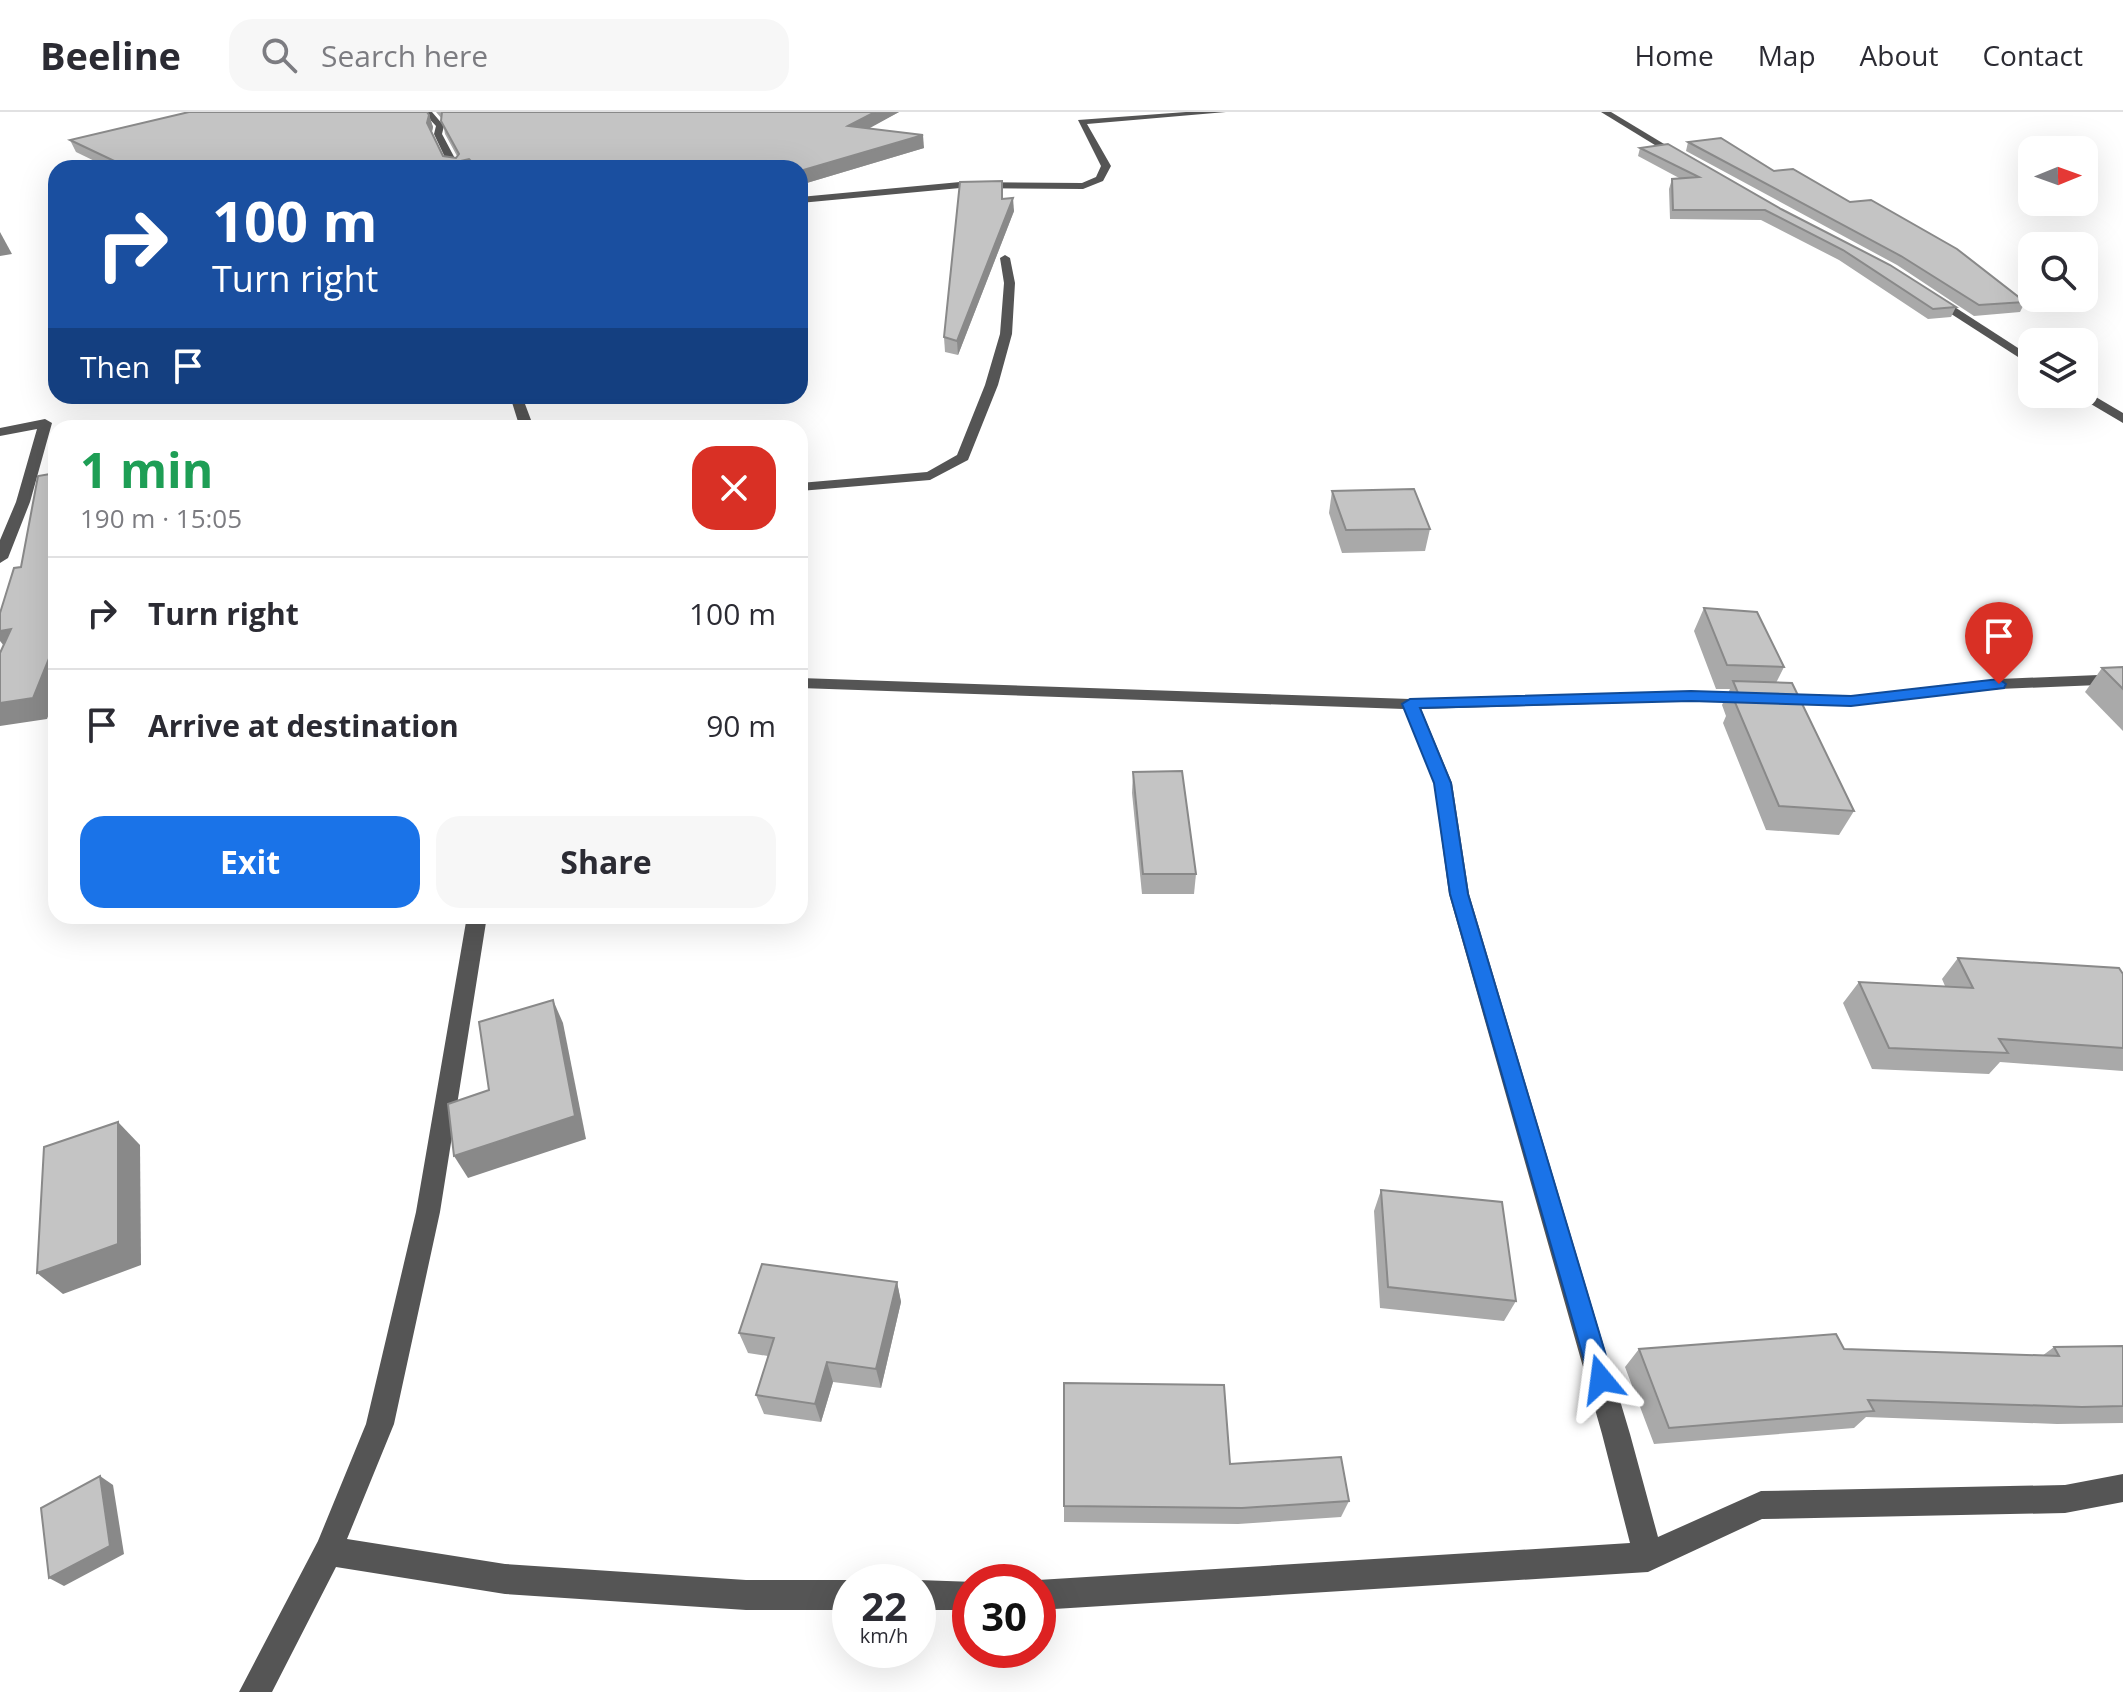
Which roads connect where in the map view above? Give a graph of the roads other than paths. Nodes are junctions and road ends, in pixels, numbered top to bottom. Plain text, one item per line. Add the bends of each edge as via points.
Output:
1 (1222, 112) edge
2 (1605, 112) edge
3 (433, 114) edge
4 (451, 160) edge
5 (1698, 167) edge
6 (808, 199) edge
7 (1005, 258) dead end
8 (1927, 294) edge
9 (2018, 353) edge
10 (2098, 403) edge
11 (2123, 419) edge
12 (0, 432) edge
13 (808, 486) edge
14 (0, 558) edge
15 (2123, 679) edge
16 (808, 683) edge
17 (1410, 704) junction
18 (476, 924) edge
19 (2123, 1488) edge
20 (328, 1551) junction
21 (1648, 1557) junction
22 (1056, 1594) edge
23 (832, 1595) edge
24 (255, 1692) edge

1 - 6 street via 1081,122 1106,166 1100,179 1083,186 960,185
2 - 5 street
3 - 4 street
7 - 13 street via 1008,328 963,457 930,476
8 - 9 street
10 - 11 street
12 - 14 street via 45,423 23,502
15 - 17 street via 1999,684 1851,701 1691,696
16 - 17 street
17 - 21 street via 1443,783 1459,894
18 - 20 street via 428,1212 380,1424
19 - 21 street via 2065,1499 1761,1505
20 - 23 street via 505,1579 746,1595
20 - 24 street
21 - 22 street

